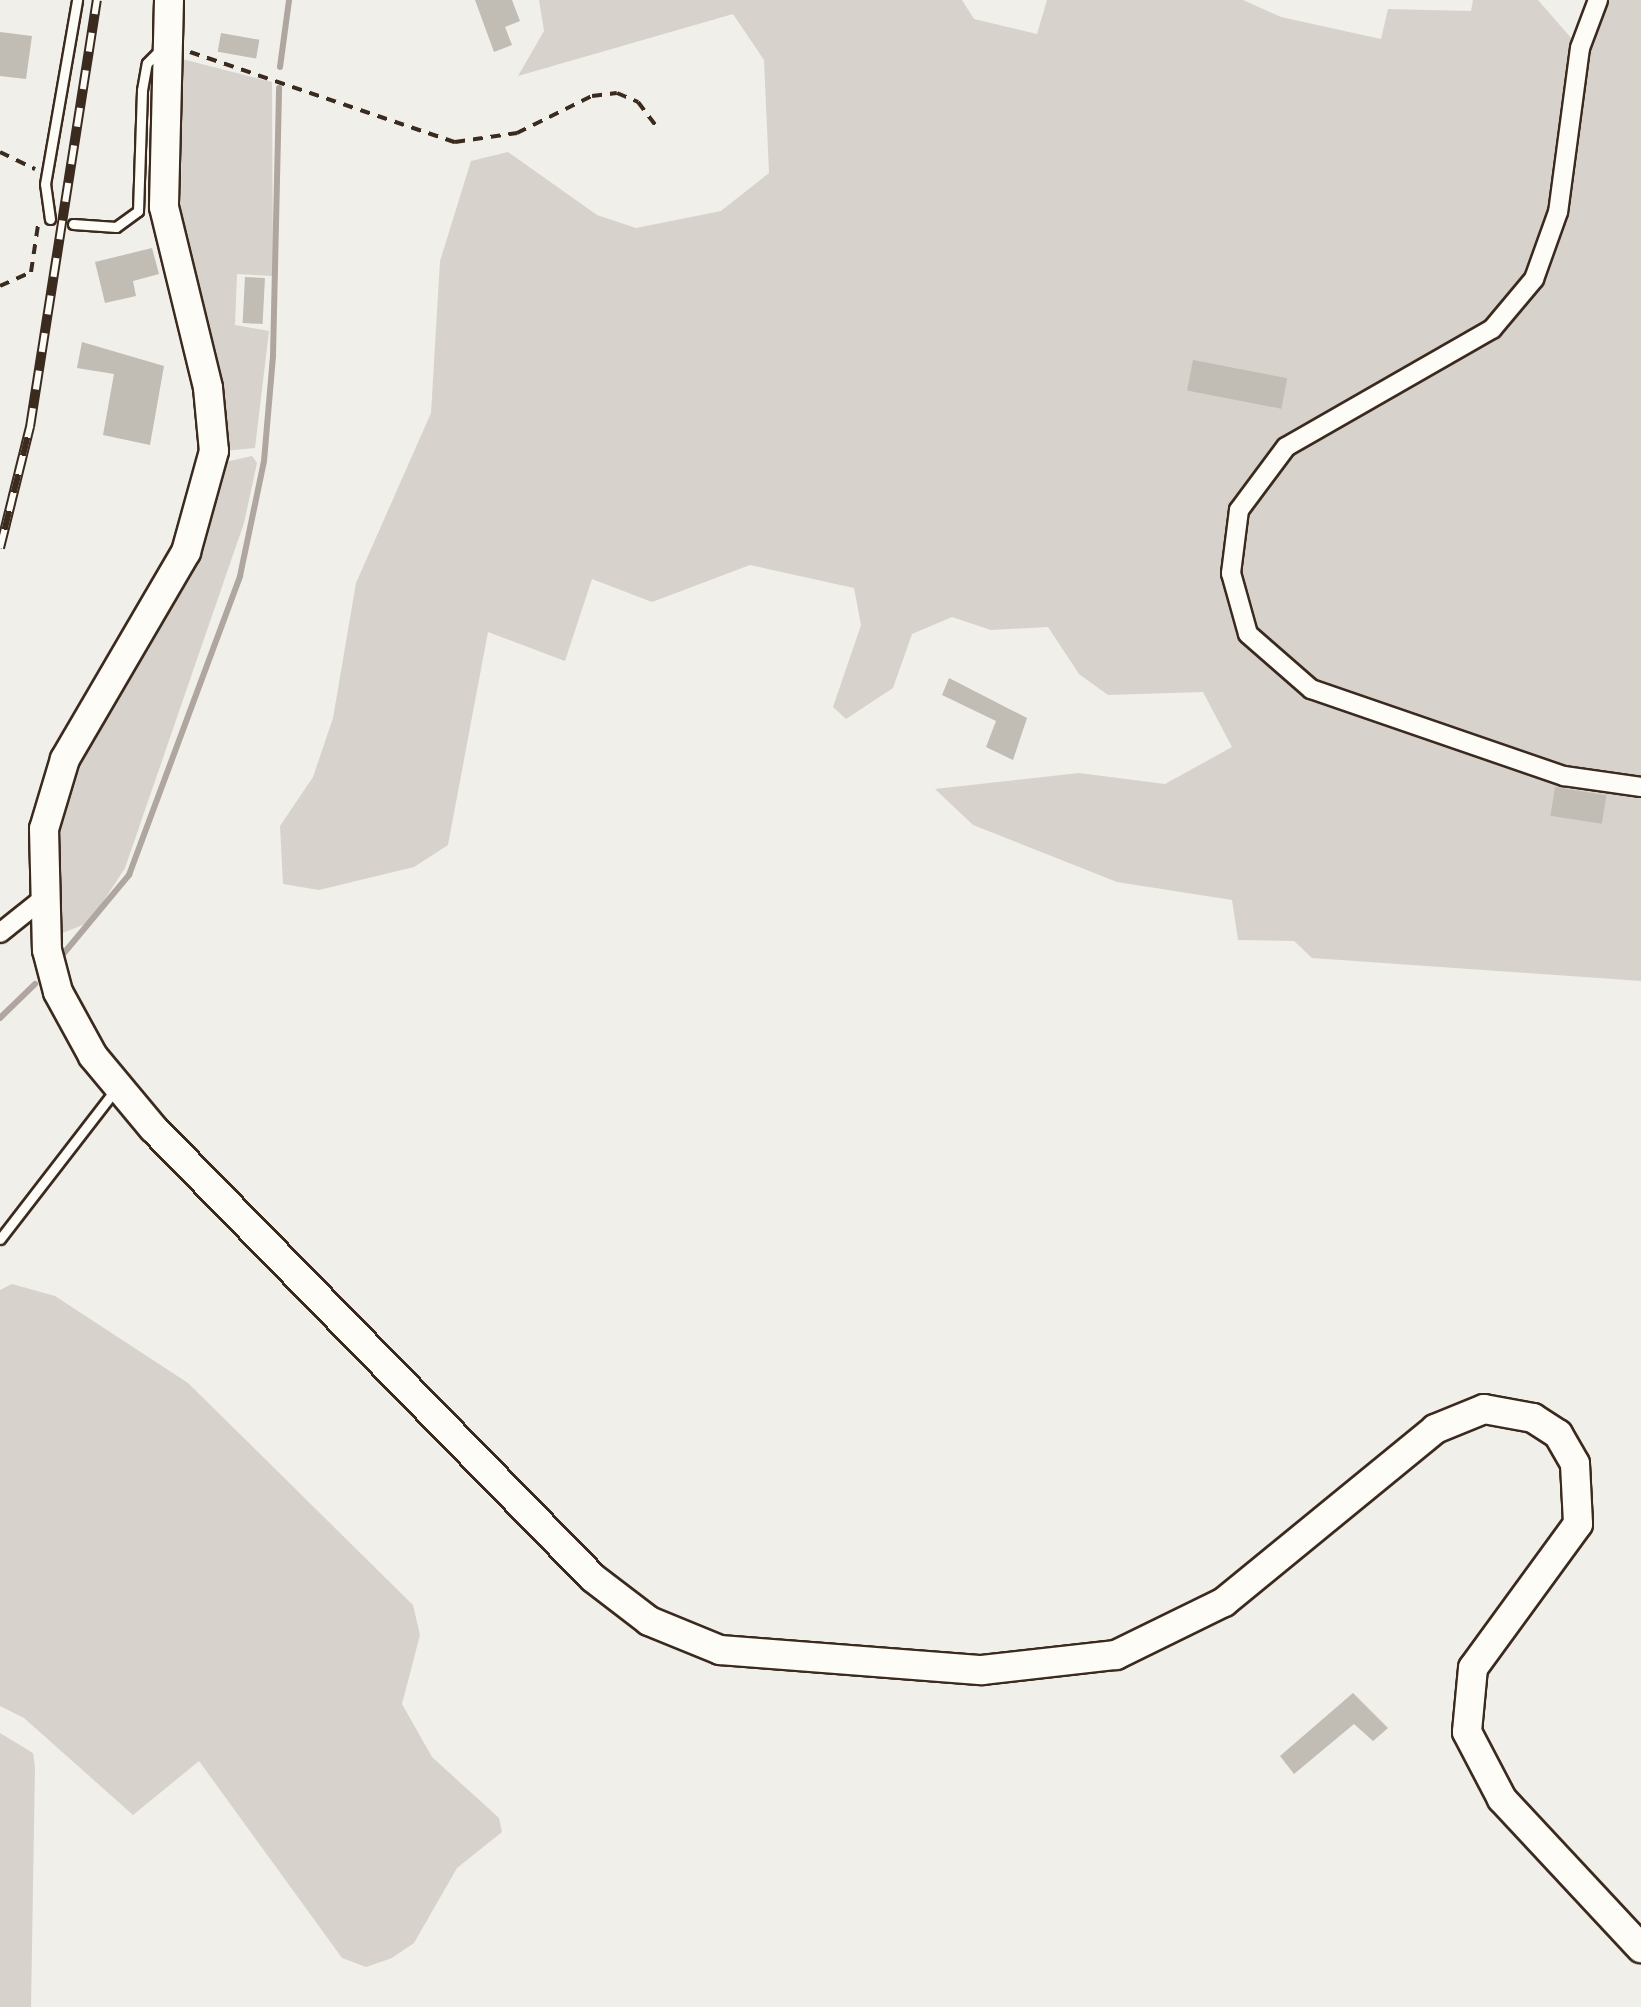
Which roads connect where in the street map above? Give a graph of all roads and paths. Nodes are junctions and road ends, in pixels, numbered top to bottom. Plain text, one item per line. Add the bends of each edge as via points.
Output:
1 (77, 0) edge
2 (169, 0) edge
3 (1598, 0) edge
4 (166, 45) junction
5 (657, 127) dead end
6 (0, 152) edge
7 (34, 169) dead end
8 (50, 220) joint
9 (73, 224) dead end
10 (0, 286) edge
11 (1641, 787) edge
12 (40, 900) junction
13 (0, 933) edge
14 (118, 1087) junction
15 (0, 1239) edge
16 (1641, 1948) edge

1 - 8 lane via 45,184
2 - 4 street
3 - 11 street via 1580,48 1554,231 1534,279 1492,329 1286,447 1239,510 1231,573 1248,634 1312,689 1564,776
4 - 5 path via 455,142 517,133 592,96 617,93 638,102
4 - 9 lane via 147,63 138,212 116,228
4 - 12 street via 164,207 208,388 208,486 166,591 65,759 44,829
6 - 7 path
8 - 10 path via 39,222 34,235 32,272
12 - 13 street
12 - 14 street via 58,992
14 - 15 lane
14 - 16 street via 593,1578 650,1621 720,1650 982,1670 1116,1655 1224,1602 1435,1428 1484,1409 1533,1418 1558,1434 1575,1464 1578,1524 1473,1668 1467,1732 1502,1799

